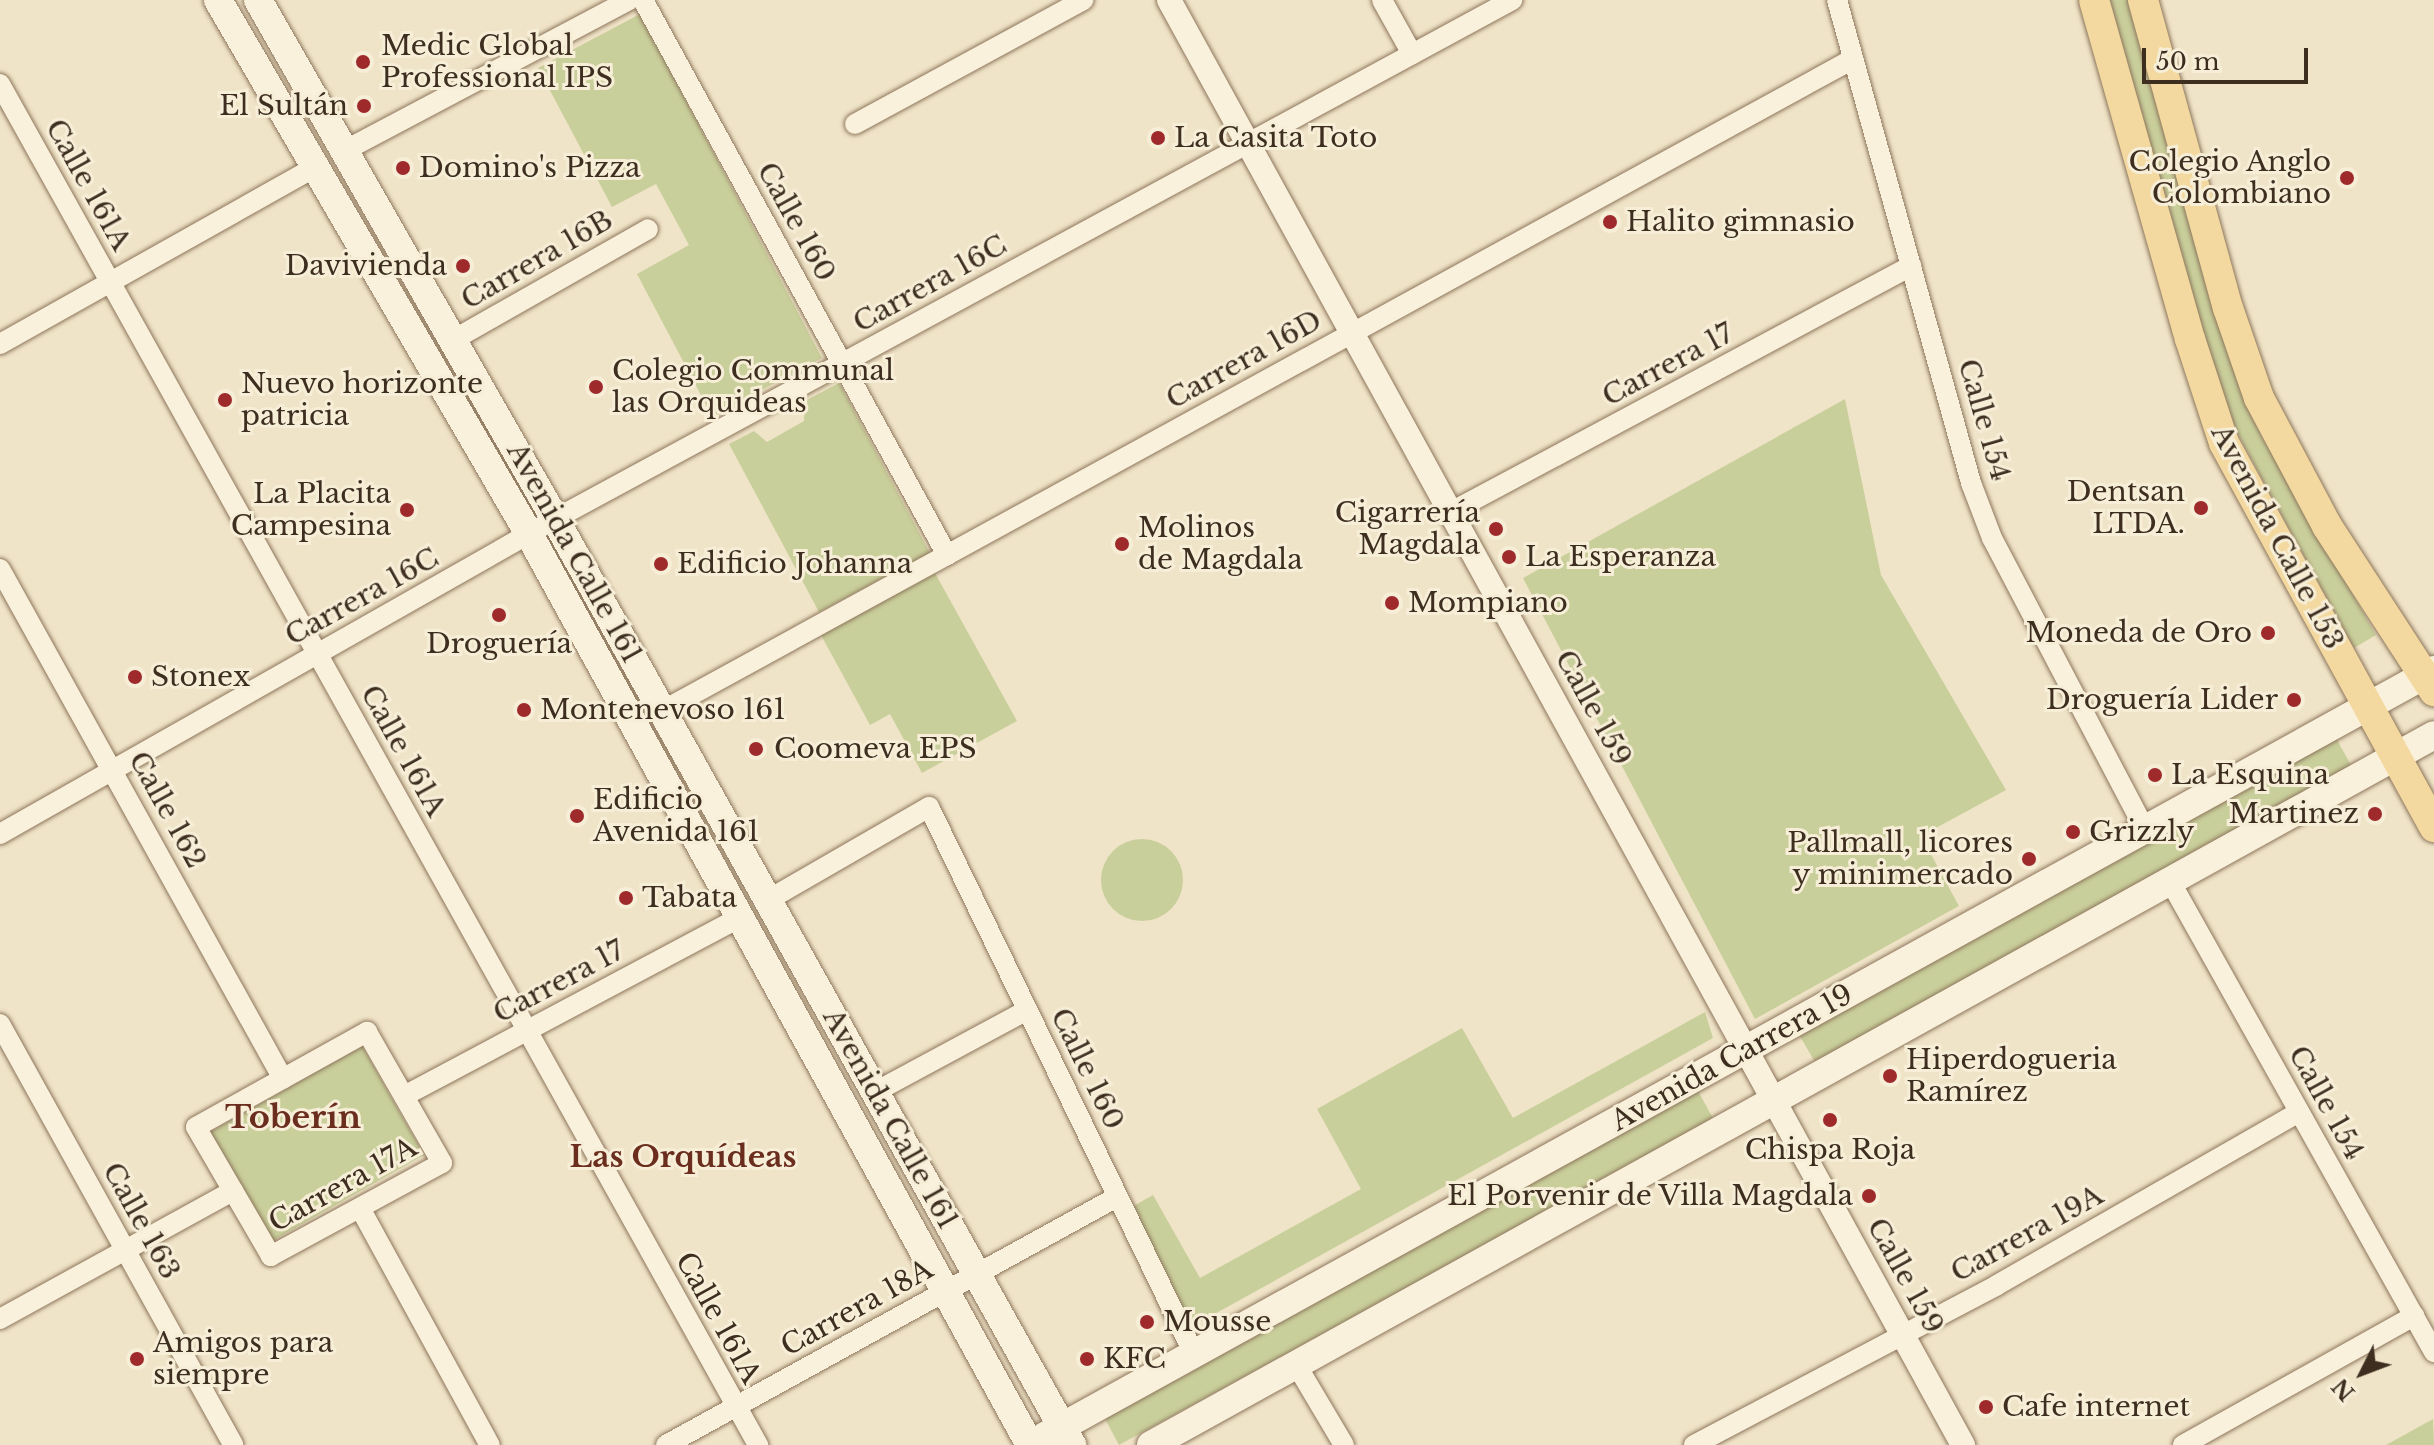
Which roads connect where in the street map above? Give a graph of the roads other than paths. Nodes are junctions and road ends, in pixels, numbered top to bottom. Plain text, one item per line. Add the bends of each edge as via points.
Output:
1 (218, 0) edge
2 (258, 0) edge
3 (629, 0) edge
4 (643, 0) edge
5 (1083, 0) edge
6 (1169, 0) edge
7 (1382, 0) edge
8 (1512, 0) edge
9 (1837, 0) edge
10 (2094, 0) edge
11 (2143, 0) edge
12 (1412, 54) junction
13 (1853, 59) junction
14 (0, 84) edge
15 (855, 124) dead end
16 (1248, 143) junction
17 (344, 151) junction
18 (315, 167) junction
19 (648, 229) dead end
20 (1911, 266) junction
21 (110, 282) junction
22 (1353, 333) junction
23 (453, 340) junction
24 (0, 344) edge
25 (842, 364) junction
26 (1451, 512) junction
27 (555, 519) junction
28 (529, 534) junction
29 (947, 555) junction
30 (0, 569) edge
31 (317, 654) junction
32 (2431, 679) edge
33 (2368, 707) junction
34 (662, 711) junction
35 (2434, 735) edge
36 (2395, 756) junction
37 (113, 770) junction
38 (2434, 827) edge
39 (2145, 829) junction
40 (0, 834) edge
41 (2170, 881) junction
42 (768, 900) junction
43 (740, 917) junction
44 (1027, 1010) junction
45 (0, 1024) edge
46 (527, 1030) junction
47 (1746, 1050) junction
48 (283, 1079) junction
49 (875, 1092) junction
50 (404, 1096) junction
51 (1774, 1100) junction
52 (2299, 1112) junction
53 (233, 1191) junction
54 (1117, 1197) junction
55 (360, 1208) junction
56 (125, 1250) junction
57 (977, 1274) junction
58 (946, 1291) junction
59 (2414, 1316) junction
60 (0, 1319) edge
61 (1902, 1334) junction
62 (2434, 1352) edge
63 (1195, 1356) junction
64 (1297, 1366) junction
65 (735, 1407) junction
66 (1067, 1436) edge
67 (233, 1445) edge
68 (490, 1445) edge
69 (666, 1445) edge
70 (758, 1445) edge
71 (1030, 1445) edge
72 (1151, 1445) edge
73 (1344, 1445) edge
74 (1694, 1445) edge
75 (1963, 1445) edge
76 (2183, 1445) edge

1 - 18 main road, Avenida Calle 161
2 - 17 main road, Avenida Calle 161
3 - 17 street
4 - 25 street, Calle 160
5 - 15 street
6 - 16 street, Calle 159
7 - 12 street
8 - 12 street, Carrera 16C
9 - 13 street, Calle 154
10 - 33 main road, Avenida Calle 153 via 2214,418 2242,480
11 - 32 main road, Avenida Calle 153 via 2228,308 2259,398 2304,487
12 - 16 street, Carrera 16C
13 - 20 street, Calle 154
13 - 22 street, Carrera 16D
14 - 21 street, Calle 161A
16 - 22 street, Calle 159
16 - 25 street, Carrera 16C
17 - 23 main road, Avenida Calle 161
18 - 21 street
18 - 28 main road, Avenida Calle 161
19 - 23 street, Carrera 16B
20 - 26 street, Carrera 17
20 - 39 street, Calle 154 via 1971,483 1992,538
21 - 24 street
21 - 31 street, Calle 161A
22 - 26 street, Calle 159
22 - 29 street, Carrera 16D
23 - 27 main road, Avenida Calle 161
25 - 27 street, Carrera 16C
25 - 29 street, Calle 160
26 - 47 street, Calle 159
27 - 28 street, Carrera 16C
27 - 34 main road, Avenida Calle 161
28 - 31 street, Carrera 16C
28 - 43 main road, Avenida Calle 161
29 - 34 street, Carrera 16D
30 - 37 street, Calle 162
31 - 37 street, Carrera 16C
31 - 46 street, Calle 161A
32 - 33 main road, Avenida Carrera 19
33 - 36 main road, Avenida Calle 153
33 - 39 main road, Avenida Carrera 19
34 - 42 main road, Avenida Calle 161
35 - 36 main road, Avenida Carrera 19
36 - 38 main road, Avenida Calle 153
36 - 41 main road, Avenida Carrera 19
37 - 40 street, Carrera 16C
37 - 48 street, Calle 162
39 - 47 main road, Avenida Carrera 19
41 - 51 main road, Avenida Carrera 19
41 - 52 street, Calle 154
42 - 44 street, Calle 160 via 929,807
42 - 49 main road, Avenida Calle 161
43 - 46 street, Carrera 17
43 - 58 main road, Avenida Calle 161
44 - 49 street
44 - 54 street, Calle 160
45 - 56 street, Calle 163
46 - 50 street, Carrera 17
46 - 65 street, Calle 161A
47 - 51 street, Calle 159
47 - 63 main road, Avenida Carrera 19
48 - 50 street via 367,1032
48 - 53 street via 196,1127
49 - 57 main road, Avenida Calle 161
50 - 55 street, Carrera 17A via 442,1163
51 - 61 street, Calle 159
51 - 64 main road, Avenida Carrera 19
52 - 59 street, Calle 154
52 - 61 street, Carrera 19A
53 - 55 street, Carrera 17A via 271,1256
53 - 56 street
54 - 57 street, Carrera 18A
54 - 63 street, Calle 160
55 - 68 street
56 - 60 street
56 - 67 street, Calle 163
57 - 58 street, Carrera 18A
57 - 66 main road, Avenida Calle 161
58 - 65 street, Carrera 18A
58 - 71 main road, Avenida Calle 161
59 - 62 street, Calle 154
59 - 76 street
61 - 74 street, Carrera 19A
61 - 75 street, Calle 159
63 - 66 main road, Avenida Carrera 19
64 - 72 main road, Avenida Carrera 19
64 - 73 street
65 - 69 street, Carrera 18A
65 - 70 street, Calle 161A
66 - 71 main road, Avenida Carrera 19

